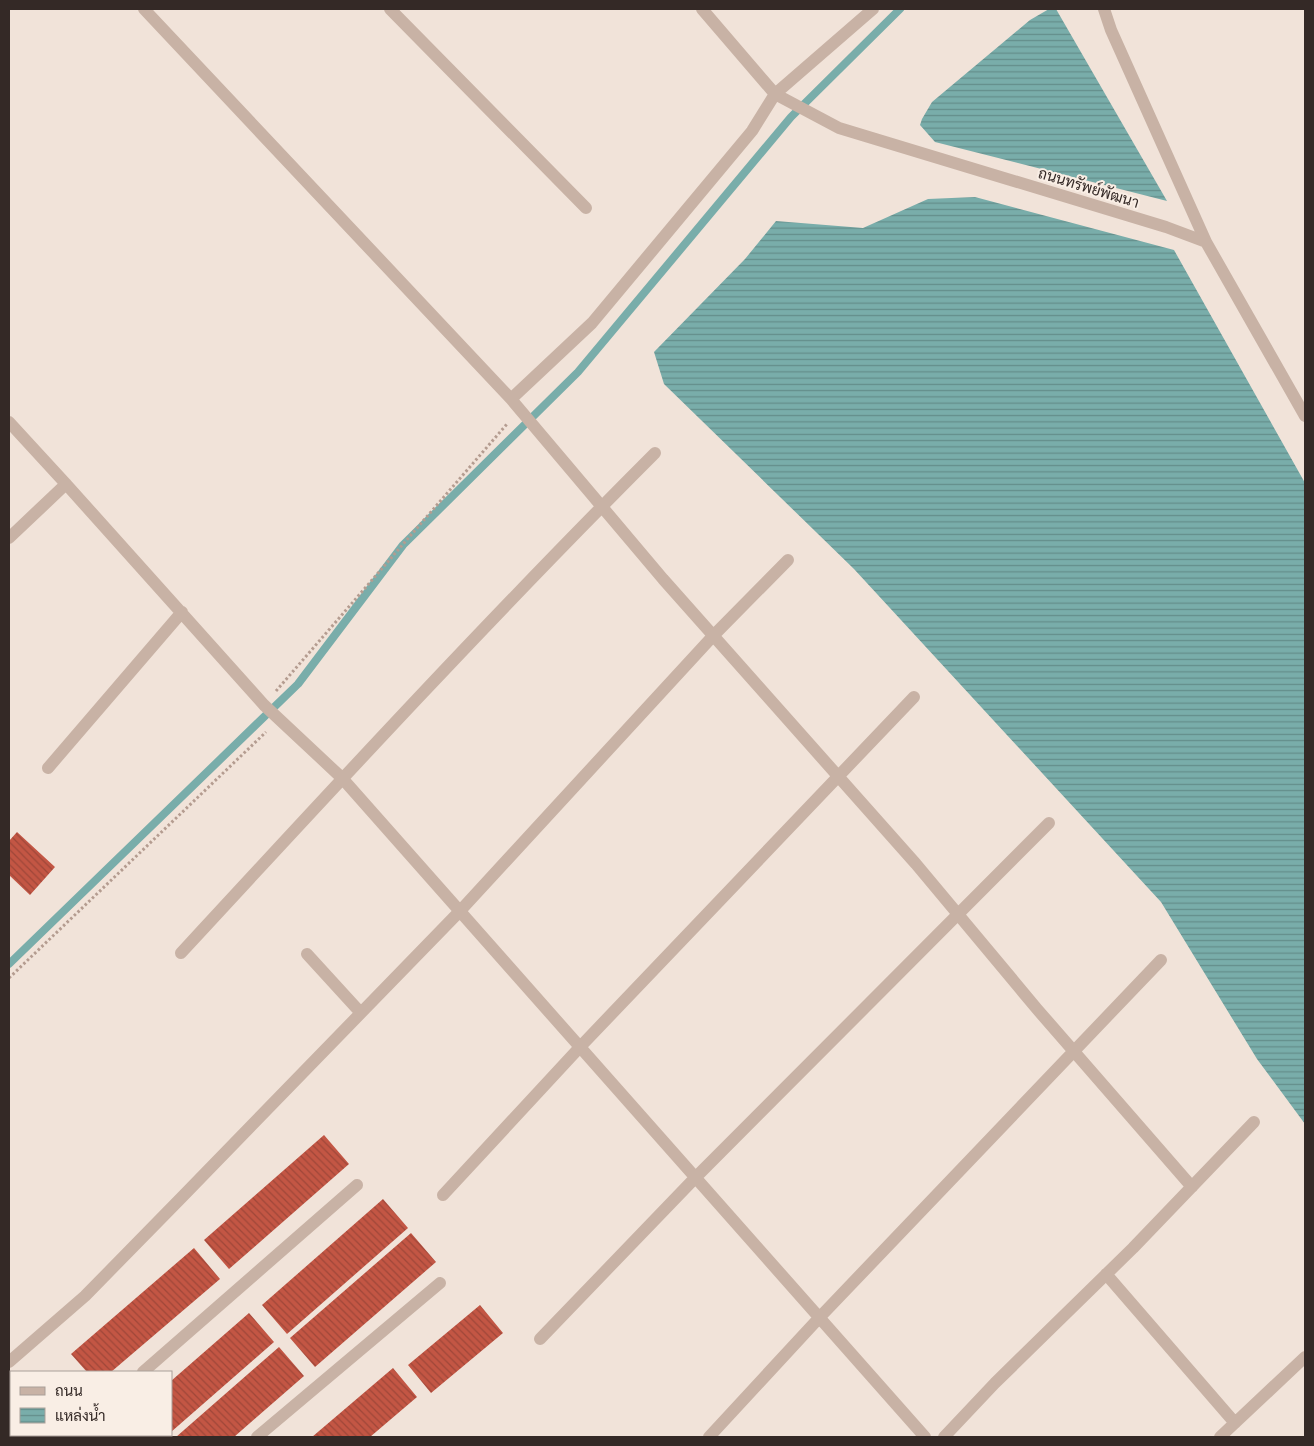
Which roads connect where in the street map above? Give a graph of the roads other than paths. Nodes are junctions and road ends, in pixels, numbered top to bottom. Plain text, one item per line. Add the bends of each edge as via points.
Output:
1 (144, 9) edge
2 (390, 9) edge
3 (702, 9) edge
4 (873, 9) edge
5 (1104, 9) edge
6 (775, 94) junction
7 (586, 208) dead end
8 (1206, 242) junction
9 (511, 399) junction
10 (1305, 416) edge
11 (9, 422) edge
12 (656, 453) dead end
13 (66, 484) junction
14 (602, 506) junction
15 (9, 538) edge
16 (788, 560) dead end
17 (182, 612) junction
18 (713, 636) junction
19 (914, 697) dead end
20 (48, 768) dead end
21 (837, 776) junction
22 (342, 778) junction
23 (1049, 823) dead end
24 (460, 911) junction
25 (958, 915) junction
26 (181, 953) dead end
27 (307, 954) dead end
28 (1161, 960) dead end
29 (360, 1012) junction
30 (580, 1047) junction
31 (1073, 1051) junction
32 (1254, 1122) dead end
33 (695, 1178) junction
34 (357, 1185) dead end
35 (1192, 1186) junction
36 (443, 1195) dead end
37 (1106, 1274) junction
38 (440, 1283) dead end
39 (820, 1318) junction
40 (540, 1339) dead end
41 (1305, 1357) edge
42 (9, 1362) edge
43 (144, 1371) edge
44 (1236, 1423) junction
45 (257, 1437) edge
46 (709, 1437) edge
47 (925, 1437) edge
48 (944, 1437) edge
49 (1220, 1437) edge

1 - 9 street
2 - 7 street
3 - 6 street
4 - 6 street
5 - 8 street
6 - 8 street, ถนนทรัพย์พัฒนา via 839,128
6 - 9 street via 752,131 592,323
8 - 10 street
9 - 14 street
11 - 13 street
12 - 14 street
13 - 15 street
13 - 17 street
14 - 18 street
14 - 22 street
16 - 18 street
17 - 20 street
17 - 22 street via 264,705
18 - 21 street
18 - 24 street
19 - 21 street
21 - 25 street
21 - 30 street
22 - 24 street
22 - 26 street
23 - 25 street
24 - 29 street
24 - 30 street
25 - 31 street
25 - 33 street
27 - 29 street
28 - 31 street
29 - 42 street via 85,1296
30 - 33 street
30 - 36 street
31 - 35 street
31 - 39 street
32 - 35 street
33 - 39 street
33 - 40 street
34 - 43 street
35 - 37 street
37 - 44 street
37 - 48 street
38 - 45 street
39 - 46 street
39 - 47 street
41 - 44 street
44 - 49 street

